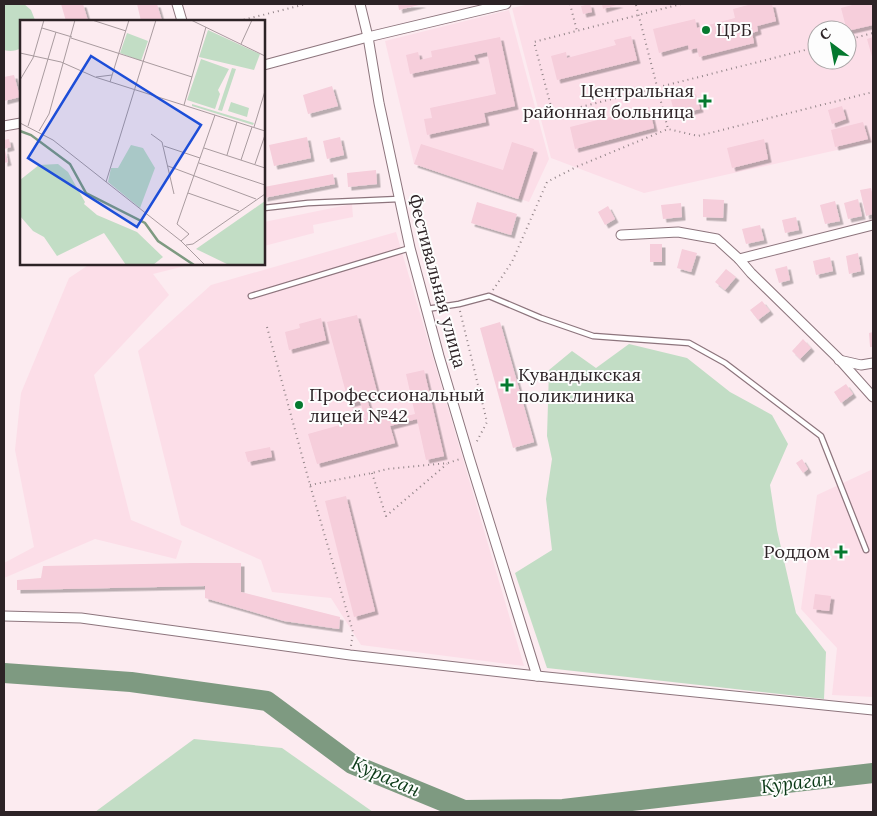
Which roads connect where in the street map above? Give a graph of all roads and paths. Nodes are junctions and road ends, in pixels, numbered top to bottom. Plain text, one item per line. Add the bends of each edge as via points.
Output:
1 (178, 4) edge
2 (306, 4) edge
3 (360, 4) edge
4 (506, 4) edge
5 (570, 4) edge
6 (681, 4) edge
7 (636, 5) edge
8 (638, 15) junction
9 (182, 20) edge
10 (242, 20) edge
11 (577, 31) junction
12 (873, 33) edge
13 (368, 37) junction
14 (857, 37) edge
15 (807, 50) edge
16 (265, 65) edge
17 (657, 88) junction
18 (873, 92) edge
19 (20, 123) edge
20 (4, 126) edge
21 (668, 129) junction
22 (399, 198) junction
23 (265, 208) edge
24 (873, 224) edge
25 (621, 234) dead end
26 (410, 248) junction
27 (739, 259) junction
28 (251, 296) dead end
29 (489, 296) junction
30 (459, 304) junction
31 (427, 309) junction
32 (267, 327) dead end
33 (839, 359) junction
34 (873, 363) edge
35 (873, 396) edge
36 (469, 457) junction
37 (448, 463) junction
38 (372, 473) junction
39 (310, 485) junction
40 (866, 550) dead end
41 (4, 616) edge
42 (350, 656) junction
43 (537, 676) junction
44 (873, 710) edge

1 - 9 street
2 - 10 path
3 - 13 street, Фестивальная улица
4 - 13 street
5 - 11 path
6 - 8 path
7 - 8 path
8 - 11 path
8 - 17 path
11 - 17 path via 534,42 553,114
12 - 14 path
13 - 16 street
13 - 22 street, Фестивальная улица
15 - 17 path
17 - 21 path
18 - 21 path via 698,136
19 - 20 street
21 - 29 path via 546,182 512,262
22 - 23 lane
22 - 26 street, Фестивальная улица
24 - 27 street
25 - 27 street via 678,232 717,239
26 - 28 lane
26 - 31 street, Фестивальная улица
27 - 33 street
29 - 30 lane
29 - 40 lane via 593,336 689,343 725,363 821,436
30 - 31 lane
30 - 36 path via 487,422
31 - 36 street, Фестивальная улица
32 - 39 path
33 - 34 street via 861,365
33 - 35 street
36 - 37 path
36 - 43 street, Фестивальная улица
37 - 38 path
37 - 38 path via 386,516
38 - 39 path
39 - 42 path via 353,632
41 - 42 street via 81,618
42 - 43 street
43 - 44 street

